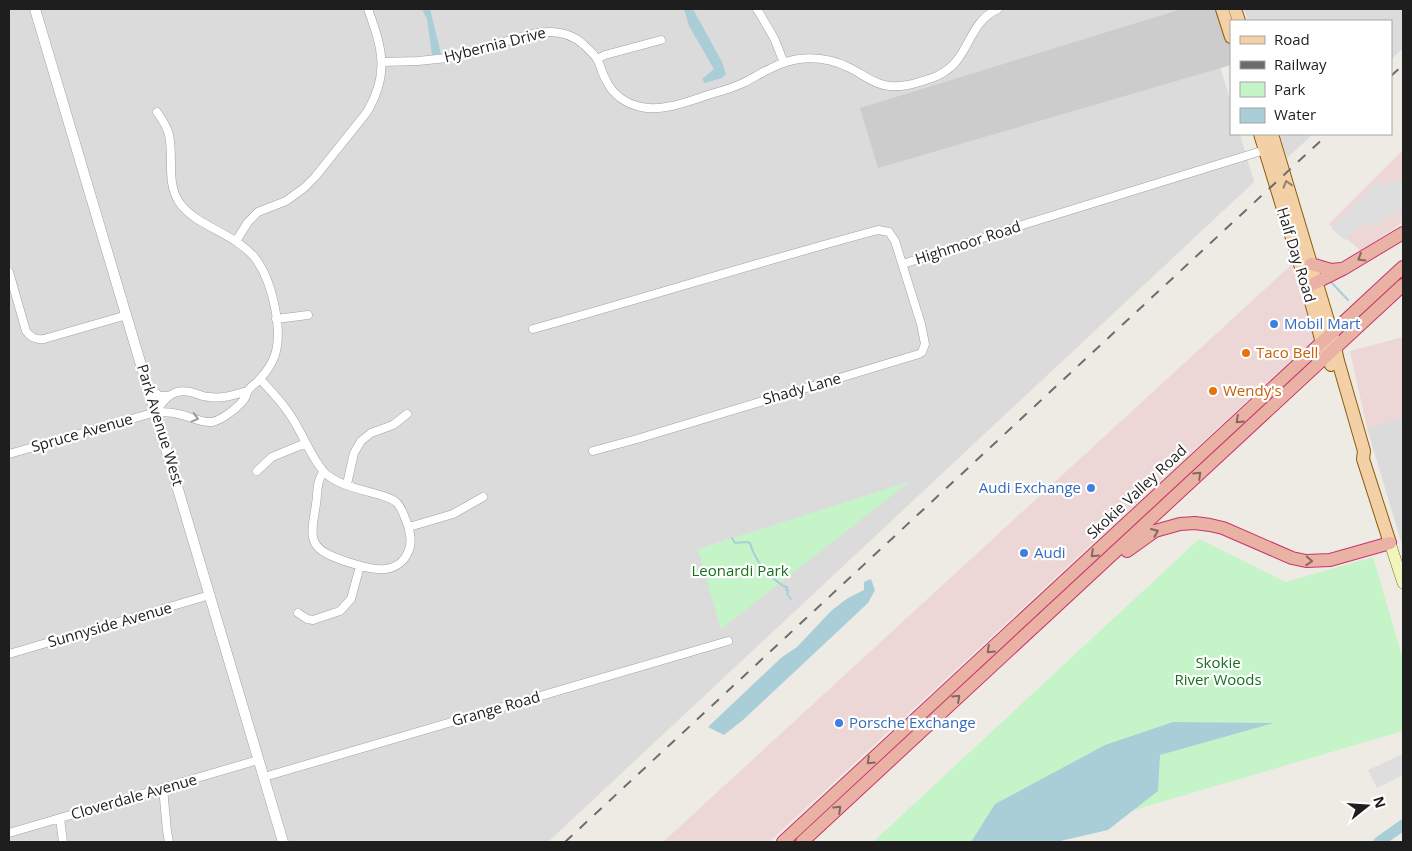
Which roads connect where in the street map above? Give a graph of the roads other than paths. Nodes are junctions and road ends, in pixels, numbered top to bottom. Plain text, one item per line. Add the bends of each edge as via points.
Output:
1 (35, 9) edge
2 (368, 9) edge
3 (757, 9) edge
4 (998, 9) edge
5 (1222, 9) edge
6 (1230, 34) edge
7 (660, 40) dead end
8 (597, 59) junction
9 (382, 62) junction
10 (784, 63) junction
11 (156, 112) dead end
12 (1261, 135) edge
13 (1272, 135) edge
14 (1270, 148) junction
15 (1403, 233) edge
16 (236, 241) junction
17 (902, 264) junction
18 (1311, 264) junction
19 (1403, 267) edge
20 (1343, 269) junction
21 (9, 272) edge
22 (1312, 284) junction
23 (1403, 285) edge
24 (127, 315) junction
25 (308, 315) dead end
26 (276, 318) junction
27 (533, 329) dead end
28 (1332, 334) junction
29 (1322, 343) junction
30 (1331, 352) junction
31 (260, 379) junction
32 (149, 388) junction
33 (248, 391) junction
34 (169, 396) junction
35 (228, 397) junction
36 (234, 409) junction
37 (156, 412) junction
38 (407, 414) dead end
39 (306, 443) junction
40 (593, 451) dead end
41 (9, 454) edge
42 (257, 471) dead end
43 (324, 472) junction
44 (347, 484) junction
45 (483, 497) dead end
46 (409, 528) junction
47 (1390, 543) junction
48 (360, 566) junction
49 (1403, 583) edge
50 (210, 595) junction
51 (298, 613) dead end
52 (1047, 615) junction
53 (728, 641) dead end
54 (9, 654) edge
55 (258, 760) junction
56 (264, 777) junction
57 (163, 788) junction
58 (60, 818) junction
59 (9, 833) edge
60 (62, 842) edge
61 (169, 842) edge
62 (284, 842) edge
63 (782, 842) edge
64 (802, 842) edge

1 - 24 street, Park Avenue West
2 - 9 street via 378,36
3 - 10 street
4 - 10 street, Hybernia Drive via 979,23 954,65 934,78 909,85 885,85 872,81 836,62 812,58
5 - 6 main road
7 - 8 street
8 - 9 street, Hybernia Drive via 579,40 551,31 442,58
8 - 10 street, Hybernia Drive via 611,88 624,100 651,109 733,87
9 - 16 street via 380,82 366,112 316,177 283,202 258,212
11 - 16 street via 169,134 172,184 177,199 198,219
12 - 14 main road, Half Day Road
13 - 14 main road, Half Day Road
14 - 17 street, Highmoor Road
18 -> 14 main road, Half Day Road
14 - 22 main road, Half Day Road
15 -> 20 highway
16 - 26 street via 261,267 269,285
17 - 27 street, Highmoor Road via 889,232 878,230
17 - 40 street, Shady Lane via 925,344 919,354
18 - 20 highway via 1331,270
18 - 22 main road, Half Day Road
19 - 28 highway, Skokie Valley Road
20 - 22 highway
21 - 24 street via 26,331 35,339
22 - 28 main road, Half Day Road
22 - 29 main road, Half Day Road
23 - 30 highway, Skokie Valley Road
24 - 32 street, Park Avenue West
25 - 26 street
26 - 31 street via 278,346
28 - 29 highway, Skokie Valley Road
28 - 30 main road, Half Day Road
29 - 30 main road, Half Day Road
29 -> 63 highway, Skokie Valley Road
30 - 47 main road, Half Day Road via 1357,453 1363,459
52 -> 30 highway, Skokie Valley Road
31 - 33 street
31 - 39 street via 288,411
32 - 34 street via 160,396
32 - 37 street, Park Avenue West
33 - 35 street
33 - 36 street
34 - 35 street via 173,392 181,392
34 - 37 street
35 - 36 street
37 -> 36 street via 212,422
37 - 41 street, Spruce Avenue
37 - 50 street, Park Avenue West
38 - 44 street via 393,425 371,432 361,441 354,453
39 - 42 street via 272,457
39 - 43 street
43 - 44 street
43 - 48 street via 319,480 312,535 323,552
44 - 46 street via 397,503
45 - 46 street via 453,514
46 - 48 street via 411,546 398,565 382,570
47 - 49 main road, Half Day Road
52 -> 47 highway via 1145,537 1180,524 1223,528 1306,561 1330,560
48 - 51 street via 351,599 340,611 313,620
50 - 54 street, Sunnyside Avenue
50 - 55 street, Park Avenue West
64 -> 52 highway, Skokie Valley Road
53 - 56 street, Grange Road
55 - 56 street, Park Avenue West
55 - 57 street, Cloverdale Avenue
56 - 62 street, Park Avenue West
57 - 58 street, Cloverdale Avenue
57 - 61 street
58 - 59 street, Cloverdale Avenue
58 - 60 street

